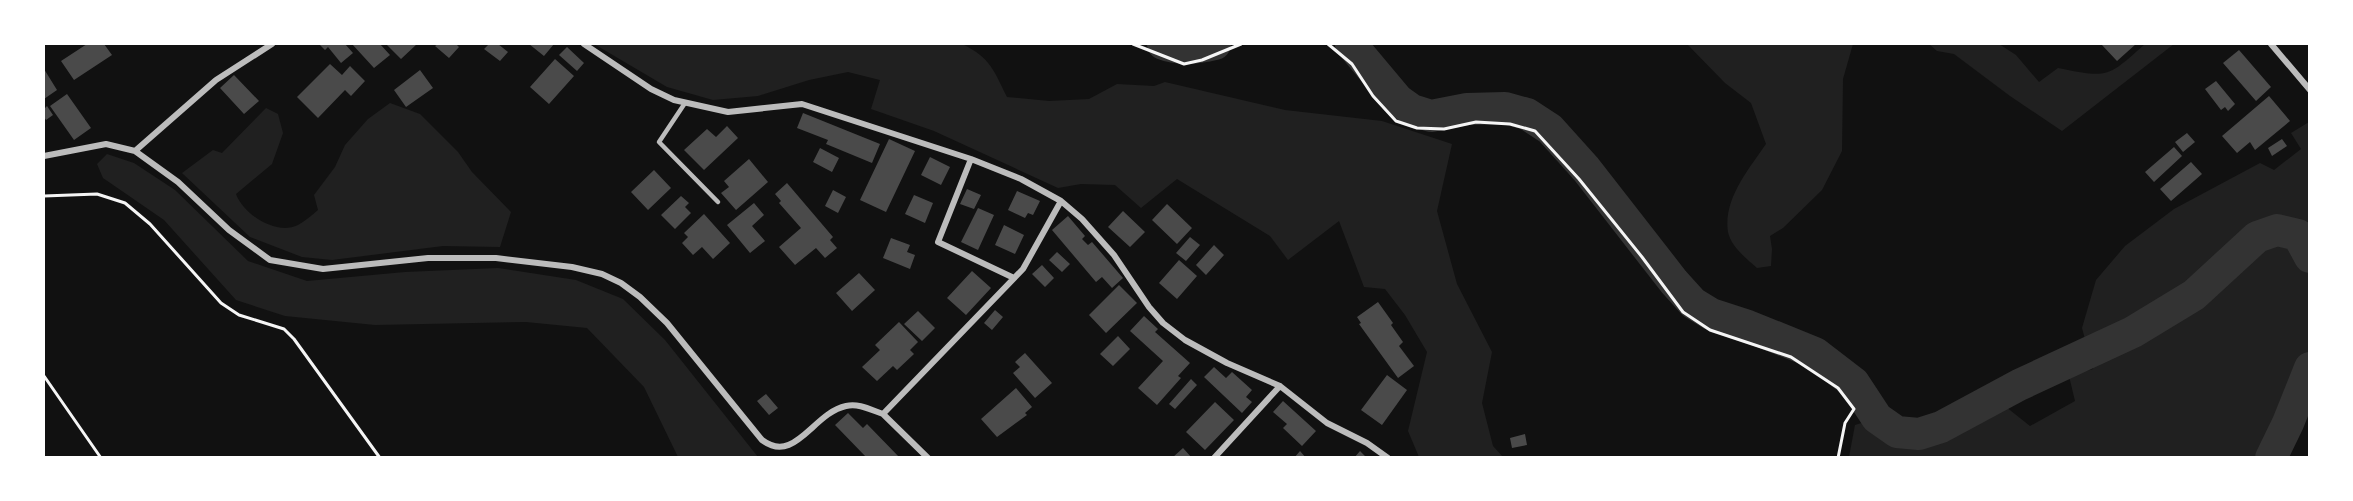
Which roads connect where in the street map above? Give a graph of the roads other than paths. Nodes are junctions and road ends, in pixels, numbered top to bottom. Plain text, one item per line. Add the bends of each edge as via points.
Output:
1 (272, 44) edge
2 (584, 44) edge
3 (2271, 44) edge
4 (2310, 90) edge
5 (685, 103) junction
6 (135, 151) junction
7 (44, 156) edge
8 (971, 159) junction
9 (1061, 201) junction
10 (718, 202) dead end
11 (1014, 278) junction
12 (1280, 386) junction
13 (883, 414) junction
14 (928, 458) edge
15 (1214, 458) edge
16 (1388, 458) edge

1 - 6 street via 216,81
2 - 5 street via 651,89
3 - 4 street
5 - 8 street via 728,112 802,104
5 - 10 lane via 659,142
6 - 7 street via 106,144
6 - 13 street via 270,260 324,269 428,258 496,258 572,267 612,278 640,297 667,323 762,440 772,447 784,448 794,443 838,408 859,406
8 - 9 street via 1021,178
8 - 11 street via 938,242
9 - 11 street
9 - 12 street via 1102,240 1163,323 1227,363
11 - 13 street
12 - 15 street
12 - 16 street via 1327,423
13 - 14 street

